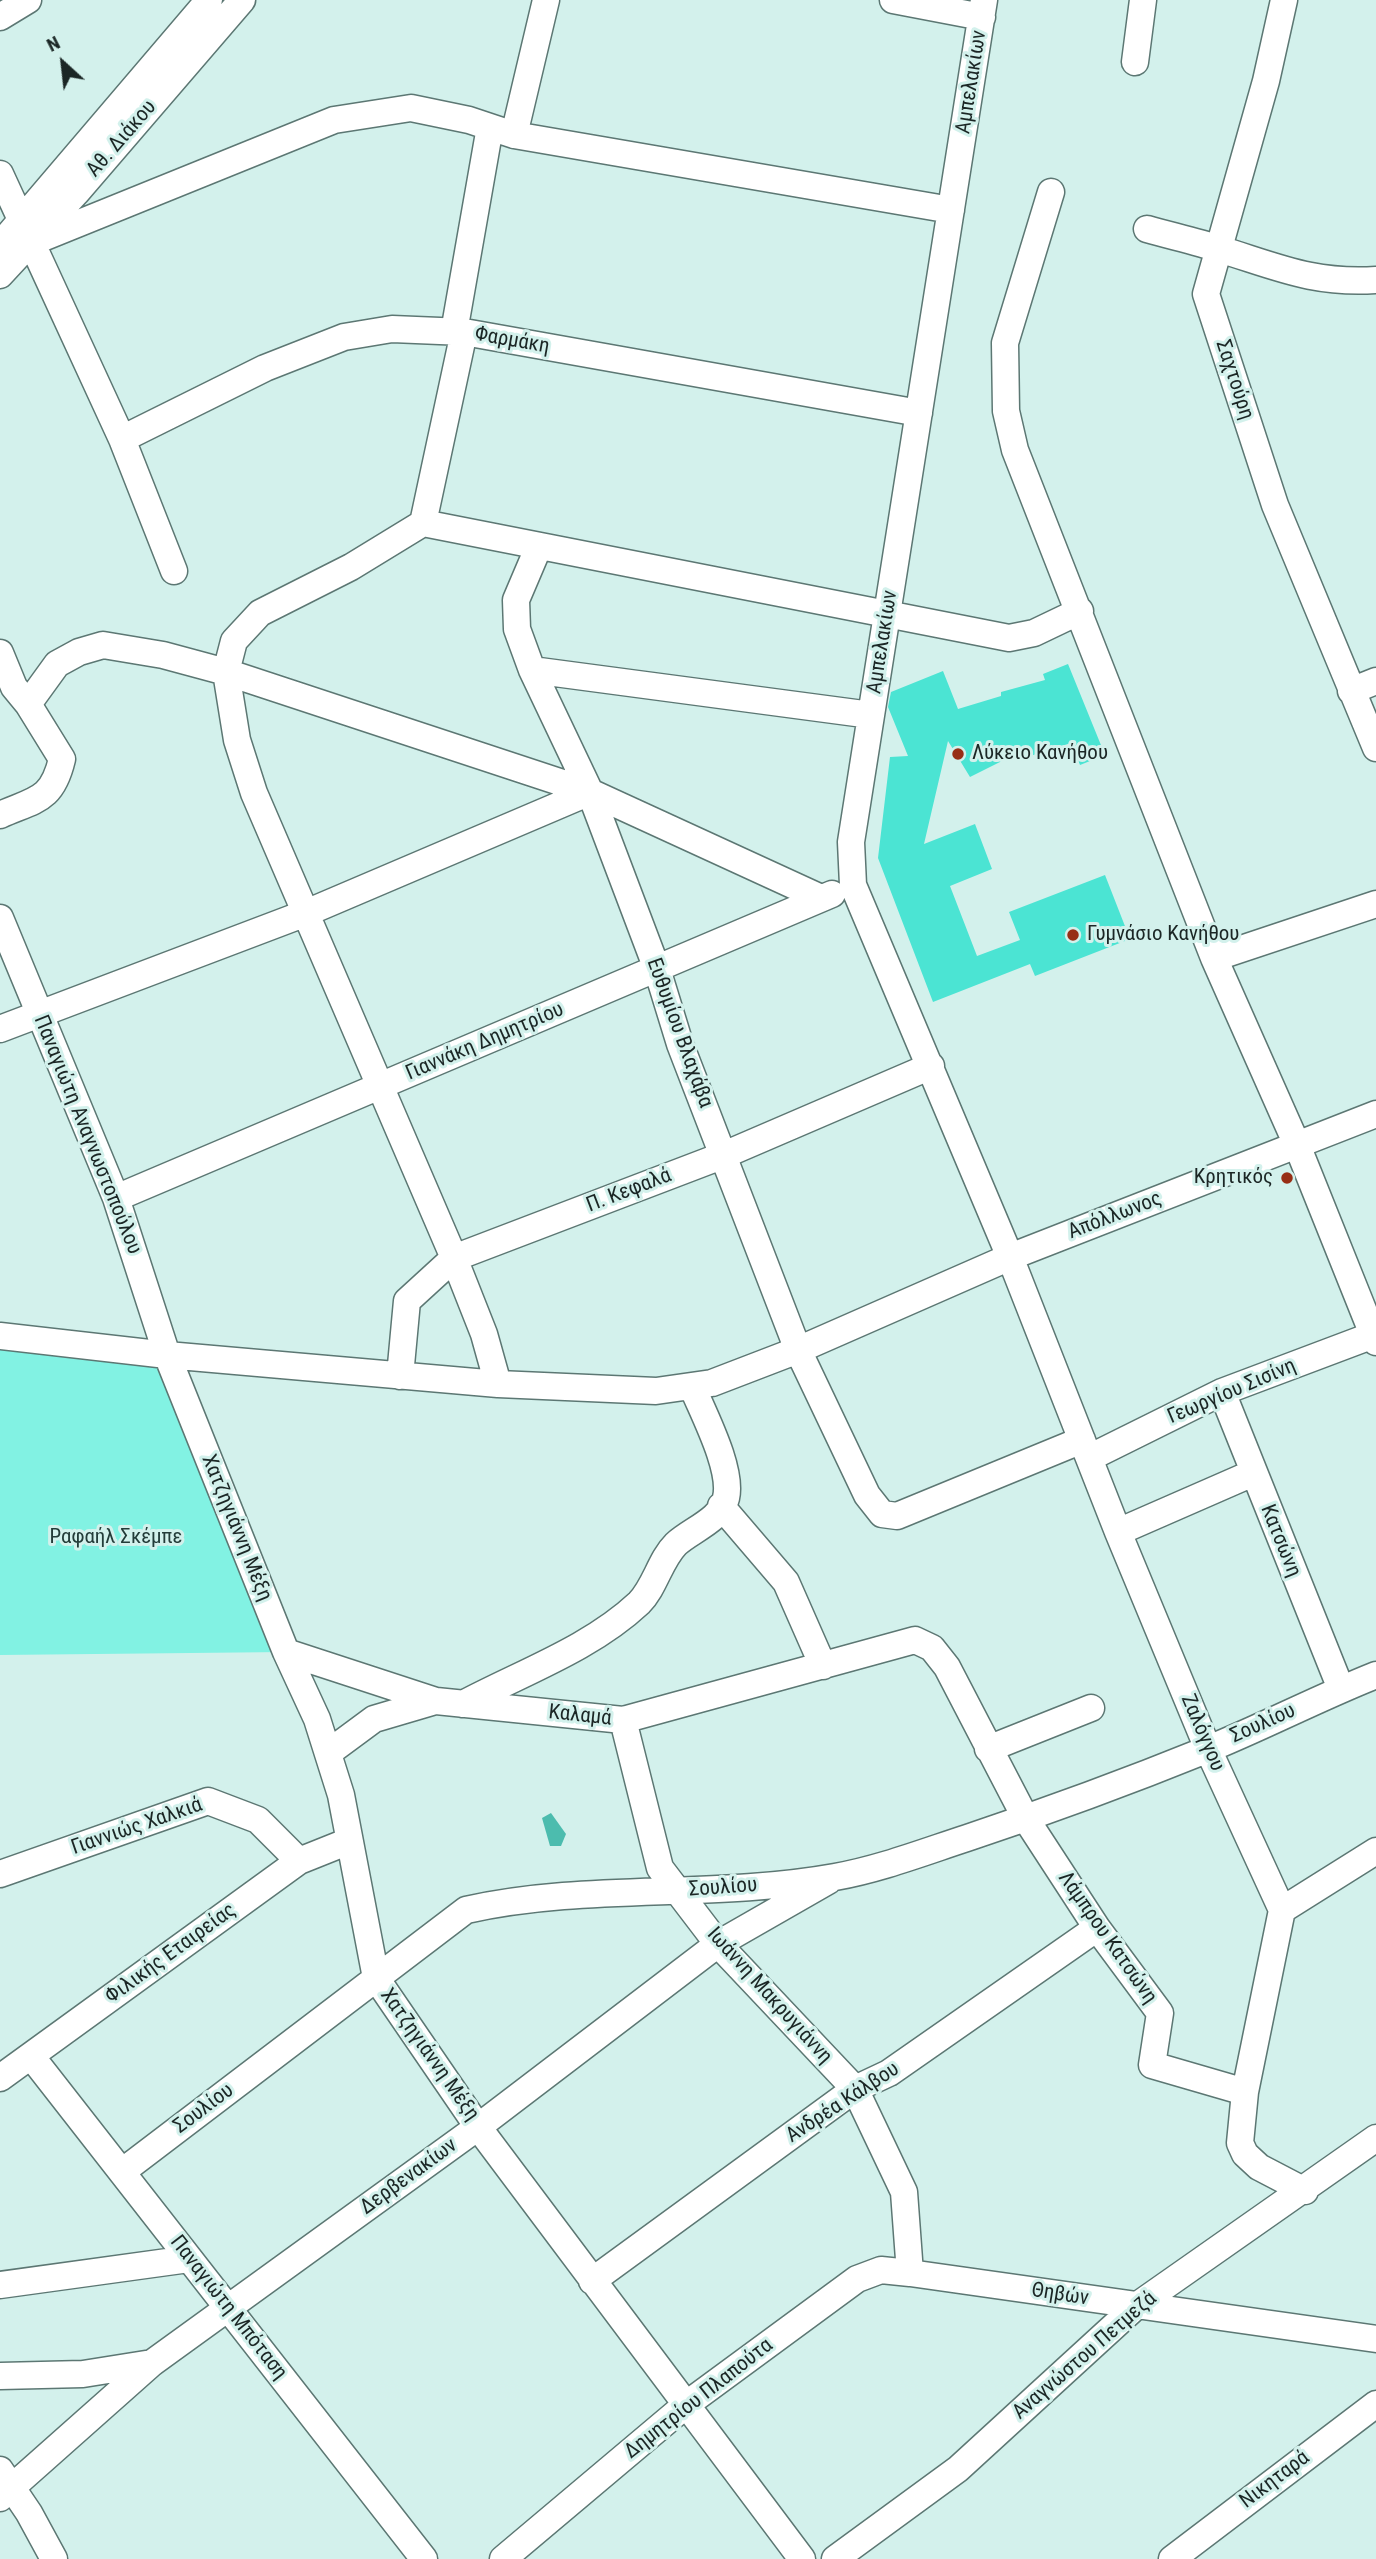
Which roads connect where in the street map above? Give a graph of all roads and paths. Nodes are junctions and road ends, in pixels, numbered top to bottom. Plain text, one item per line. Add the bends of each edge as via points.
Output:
1 (209, 0) edge
2 (242, 0) edge
3 (546, 0) edge
4 (894, 0) edge
5 (1143, 0) edge
6 (1284, 0) edge
7 (923, 3) edge
8 (983, 8) edge
9 (1135, 62) dead end
10 (502, 131) junction
11 (0, 174) edge
12 (1052, 192) dead end
13 (951, 210) junction
14 (1147, 229) dead end
15 (25, 232) junction
16 (0, 245) edge
17 (1219, 249) junction
18 (0, 275) edge
19 (1376, 280) edge
20 (459, 332) junction
21 (919, 413) junction
22 (122, 439) junction
23 (423, 523) junction
24 (539, 546) junction
25 (174, 571) dead end
26 (1080, 611) junction
27 (887, 616) junction
28 (0, 653) edge
29 (532, 670) junction
30 (226, 672) junction
31 (1376, 681) edge
32 (1351, 691) junction
33 (14, 695) edge
34 (871, 715) junction
35 (1376, 748) edge
36 (590, 792) junction
37 (0, 815) edge
38 (853, 885) junction
39 (821, 898) junction
40 (1376, 904) edge
41 (306, 914) junction
42 (0, 918) edge
43 (1214, 958) junction
44 (657, 969) junction
45 (38, 1013) junction
46 (0, 1029) edge
47 (931, 1066) junction
48 (380, 1087) junction
49 (1376, 1114) edge
50 (1297, 1145) junction
51 (724, 1155) junction
52 (116, 1198) junction
53 (1010, 1257) junction
54 (454, 1258) junction
55 (0, 1336) edge
56 (1375, 1337) edge
57 (798, 1350) junction
58 (167, 1355) junction
59 (400, 1376) junction
60 (498, 1384) junction
61 (692, 1386) junction
62 (1222, 1392) junction
63 (1086, 1448) junction
64 (1253, 1473) junction
65 (720, 1506) junction
66 (882, 1514) joint
67 (1118, 1532) junction
68 (915, 1640) joint
69 (286, 1652) junction
70 (823, 1666) junction
71 (1376, 1675) edge
72 (1341, 1689) junction
73 (436, 1701) junction
74 (463, 1704) junction
75 (1091, 1708) dead end
76 (624, 1720) junction
77 (988, 1749) junction
78 (1208, 1749) junction
79 (328, 1753) junction
80 (1026, 1819) junction
81 (349, 1841) junction
82 (1376, 1851) edge
83 (299, 1861) junction
84 (0, 1874) edge
85 (835, 1877) junction
86 (678, 1891) junction
87 (1282, 1910) junction
88 (1097, 1928) junction
89 (719, 1944) junction
90 (376, 1978) junction
91 (31, 2056) junction
92 (0, 2078) edge
93 (855, 2090) junction
94 (1245, 2092) junction
95 (478, 2127) junction
96 (1376, 2138) edge
97 (123, 2171) junction
98 (1305, 2190) junction
99 (189, 2259) junction
100 (910, 2273) junction
101 (592, 2281) junction
102 (0, 2285) edge
103 (1135, 2307) junction
104 (228, 2308) junction
105 (1376, 2339) edge
106 (152, 2363) junction
107 (0, 2376) edge
108 (687, 2404) junction
109 (1376, 2404) edge
110 (4, 2485) edge
111 (1173, 2558) edge
112 (54, 2559) edge
113 (424, 2559) edge
114 (503, 2559) edge
115 (802, 2559) edge
116 (835, 2559) edge

1 - 15 street, Αθ. Διάκου
2 - 15 street, Αθ. Διάκου
3 - 10 street
4 - 7 street
5 - 9 street
6 - 17 street, Σαχτούρη
7 - 8 street
8 - 13 street, Αμπελακίων
10 - 13 street
10 - 15 street via 411,108 334,120
10 - 20 street
11 - 15 street
12 - 26 street via 1005,343 1005,388 1015,450
13 - 21 street, Αμπελακίων
14 - 17 street
15 - 16 street, Αθ. Διάκου
15 - 18 street, Αθ. Διάκου
15 - 22 street
17 - 19 street via 1313,278
17 - 32 street, Σαχτούρη via 1206,294 1275,505
20 - 21 street, Φαρμάκη
20 - 22 street, Φαρμάκη via 392,329 344,337 265,368
20 - 23 street
21 - 27 street, Αμπελακίων
22 - 25 street
23 - 24 street
23 - 30 street via 351,567 260,613 234,641
24 - 27 street
24 - 29 street, Ευθυμίου Βλαχάβα via 516,600 517,629
26 - 27 street via 1034,633 1009,638
26 - 43 street
27 - 34 street, Αμπελακίων
28 - 33 street
29 - 34 street
29 - 36 street, Ευθυμίου Βλαχάβα
30 - 33 street via 103,645 57,664
30 - 36 street
30 - 41 street via 237,740 254,793
31 - 32 street
32 - 35 street, Σαχτούρη
33 - 37 street via 62,760 57,782 47,794
34 - 38 street, Αμπελακίων via 850,842
36 - 39 street
36 - 41 street
36 - 44 street, Ευθυμίου Βλαχάβα
38 - 39 street, Γιαννάκη Δημητρίου
38 - 47 street, Αμπελακίων
39 - 44 street, Γιαννάκη Δημητρίου
40 - 43 street
41 - 45 street
41 - 48 street
42 - 45 street, Παναγιώτη Αναγνωστοπούλου
43 - 50 street
44 - 48 street, Γιαννάκη Δημητρίου
44 - 51 street, Ευθυμίου Βλαχάβα via 680,1044
45 - 46 street
45 - 52 street, Παναγιώτη Αναγνωστοπούλου
47 - 51 street, Π. Κεφαλά
47 - 53 street, Αμπελακίων
48 - 52 street, Γιαννάκη Δημητρίου
48 - 54 street
49 - 50 street, Απόλλωνος
50 - 53 street, Απόλλωνος
50 - 56 street
51 - 54 street, Π. Κεφαλά
51 - 57 street, Ευθυμίου Βλαχάβα
52 - 58 street, Παναγιώτη Αναγνωστοπούλου
53 - 57 street, Απόλλωνος
53 - 63 street, Ζαλόγγου
54 - 59 street, Π. Κεφαλά via 407,1301
54 - 60 street
55 - 58 street, Απόλλωνος
56 - 62 street, Γεωργίου Σισίνη
57 - 61 street, Απόλλωνος via 712,1383
57 - 66 street, Ευθυμίου Βλαχάβα via 867,1495
58 - 59 street, Απόλλωνος
58 - 69 street, Χατζηγιάννη Μέξη
59 - 60 street, Απόλλωνος
60 - 61 street, Απόλλωνος via 656,1391
61 - 65 street via 726,1481 726,1500
62 - 63 street, Γεωργίου Σισίνη
62 - 64 street, Κατσώνη
63 - 66 street, Γεωργίου Σισίνη via 897,1516
63 - 67 street, Ζαλόγγου
64 - 67 street
64 - 72 street, Κατσώνη
65 - 70 street via 786,1582
65 - 74 street via 713,1518 675,1545 641,1601 619,1619 588,1640
67 - 78 street, Ζαλόγγου
68 - 70 street, Καλαμά
68 - 77 street, Λάμπρου Κατσώνη via 932,1648 947,1667
69 - 73 street, Καλαμά
69 - 79 street, Χατζηγιάννη Μέξη
70 - 76 street, Καλαμά
71 - 72 street, Σουλίου
72 - 78 street, Σουλίου
73 - 74 street, Καλαμά
73 - 79 street via 374,1719
74 - 76 street, Καλαμά
75 - 77 street
76 - 86 street, Ιωάννη Μακρυγιάννη via 660,1868
77 - 80 street, Λάμπρου Κατσώνη
78 - 80 street, Σουλίου
78 - 87 street, Ζαλόγγου
79 - 81 street, Χατζηγιάννη Μέξη
80 - 85 street, Σουλίου
80 - 88 street, Λάμπρου Κατσώνη
81 - 83 street, Φιλικής Εταιρείας
81 - 90 street, Χατζηγιάννη Μέξη
82 - 87 street
83 - 84 street, Γιαννιώς Χαλκιά via 258,1820 208,1801
83 - 91 street, Φιλικής Εταιρείας
85 - 86 street, Σουλίου
85 - 89 street, Δερβενακίων
86 - 89 street, Ιωάννη Μακρυγιάννη
86 - 90 street, Σουλίου via 588,1893 505,1901 466,1910
87 - 94 street
88 - 93 street, Ανδρέα Κάλβου via 889,2073
88 - 94 street, Λάμπρου Κατσώνη via 1160,2013 1152,2064
89 - 93 street, Ιωάννη Μακρυγιάννη
89 - 95 street, Δερβενακίων
90 - 95 street, Χατζηγιάννη Μέξη
90 - 97 street, Σουλίου
91 - 92 street, Φιλικής Εταιρείας
91 - 97 street, Παναγιώτη Μπόταση
93 - 100 street, Ιωάννη Μακρυγιάννη via 904,2192
93 - 101 street, Ανδρέα Κάλβου
94 - 98 street via 1240,2133 1245,2154 1259,2167
95 - 101 street, Χατζηγιάννη Μέξη
95 - 104 street, Δερβενακίων
96 - 98 street, Αναγνώστου Πετμεζά
97 - 99 street, Παναγιώτη Μπόταση
98 - 103 street, Αναγνώστου Πετμεζά
99 - 102 street
99 - 104 street, Παναγιώτη Μπόταση
100 - 103 street, Θηβών
100 - 108 street, Δημητρίου Πλαπούτα via 881,2270 857,2279
101 - 108 street, Χατζηγιάννη Μέξη
103 - 105 street, Θηβών
103 - 116 street, Αναγνώστου Πετμεζά via 958,2469
104 - 106 street, Δερβενακίων
104 - 113 street, Παναγιώτη Μπόταση
106 - 107 street via 83,2374
106 - 110 street, Δερβενακίων
108 - 114 street, Δημητρίου Πλαπούτα
108 - 115 street, Χατζηγιάννη Μέξη
109 - 111 street, Νικηταρά
110 - 112 street

